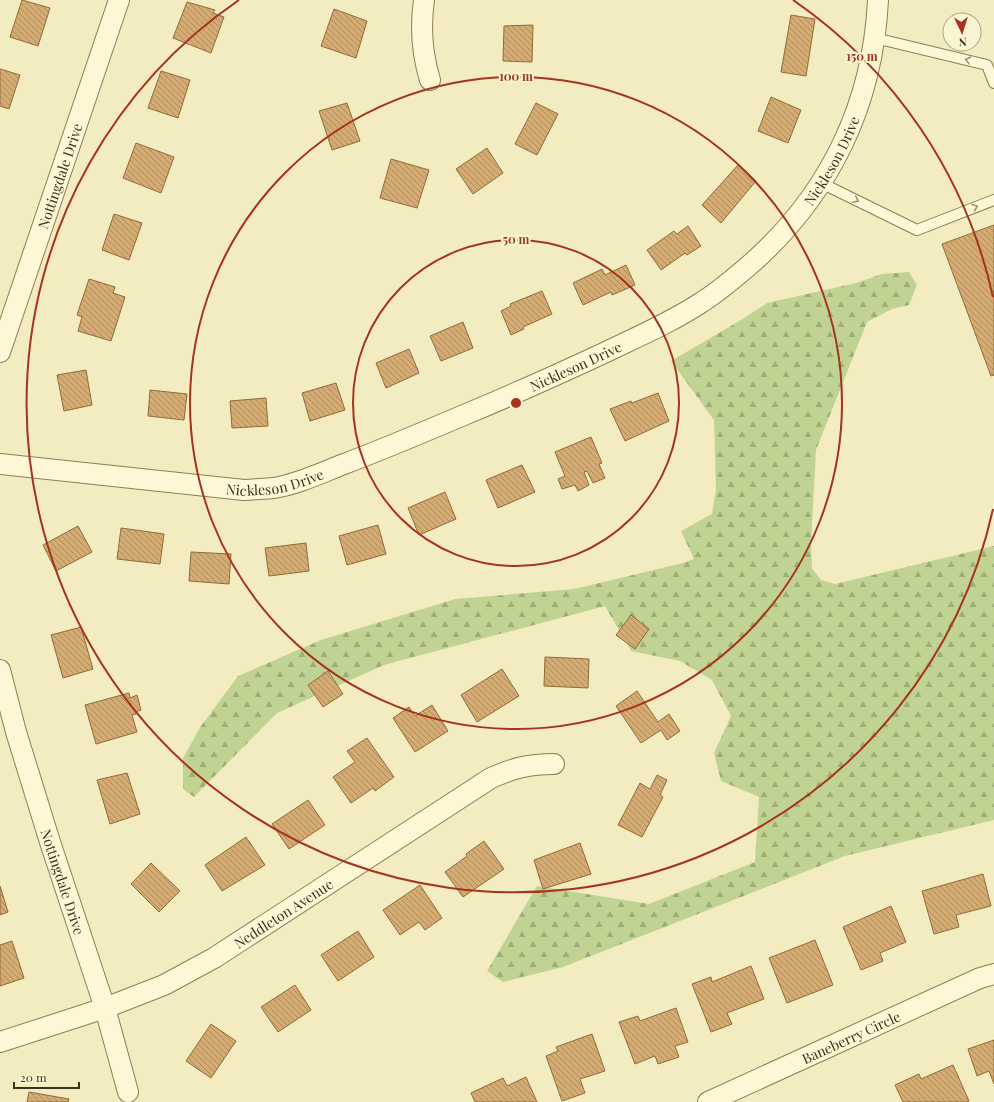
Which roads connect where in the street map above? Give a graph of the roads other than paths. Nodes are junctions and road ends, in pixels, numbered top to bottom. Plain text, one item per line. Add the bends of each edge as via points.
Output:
1 (119, 0) edge
2 (424, 0) edge
3 (878, 0) edge
4 (875, 38) junction
5 (430, 80) dead end
6 (994, 83) edge
7 (821, 183) junction
8 (994, 200) edge
9 (0, 352) edge
10 (0, 464) edge
11 (0, 670) edge
12 (8, 735) edge
13 (554, 764) dead end
14 (994, 974) edge
15 (105, 1008) junction
16 (0, 1042) edge
17 (128, 1092) dead end
18 (708, 1102) edge

1 - 9 street, Nottingdale Drive
2 - 5 street via 421,19 422,42
3 - 4 street, Nickleson Drive
6 -> 4 lane via 987,65
4 - 7 street, Nickleson Drive via 861,99 842,148
7 -> 8 lane via 917,230
7 - 10 street, Nickleson Drive via 773,244 732,281 669,321 524,390 299,482 275,488 244,490
11 - 12 street, Nottingdale Drive
12 - 15 street, Nottingdale Drive via 50,842
13 - 15 street, Neddleton Avenue via 516,768 491,778 214,958 164,985
14 - 18 street, Baneberry Circle via 980,978
15 - 16 street, Neddleton Avenue
15 - 17 street, Nottingdale Drive

